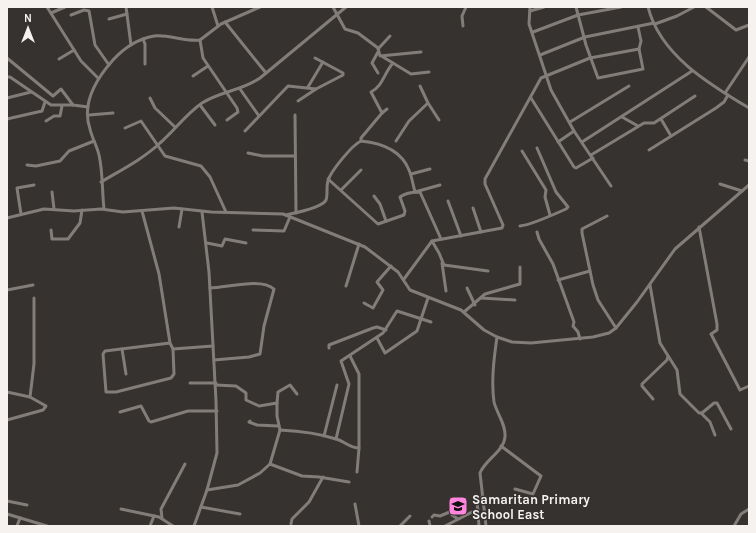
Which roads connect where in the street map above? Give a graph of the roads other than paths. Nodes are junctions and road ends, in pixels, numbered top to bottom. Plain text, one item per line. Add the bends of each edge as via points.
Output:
1 (47, 7) edge
2 (65, 7) edge
3 (126, 7) edge
4 (212, 7) edge
5 (260, 7) edge
6 (333, 7) edge
7 (346, 7) edge
8 (466, 7) edge
9 (530, 7) edge
10 (544, 7) edge
11 (576, 7) edge
12 (621, 7) edge
13 (648, 7) edge
14 (694, 7) edge
15 (706, 7) edge
16 (530, 11) junction
17 (51, 13) junction
18 (127, 14) junction
19 (336, 15) junction
20 (578, 15) junction
21 (72, 16) dead end
22 (109, 19) dead end
23 (225, 22) junction
24 (654, 24) junction
25 (749, 25) edge
26 (218, 26) junction
27 (463, 26) dead end
28 (638, 27) junction
29 (532, 32) junction
30 (390, 36) dead end
31 (585, 37) junction
32 (143, 39) junction
33 (200, 40) junction
34 (131, 44) junction
35 (639, 49) junction
36 (74, 50) junction
37 (379, 50) junction
38 (421, 52) dead end
39 (540, 55) junction
40 (382, 57) junction
41 (749, 57) edge
42 (7, 58) edge
43 (315, 58) dead end
44 (590, 58) junction
45 (59, 59) dead end
46 (323, 62) junction
47 (393, 63) junction
48 (145, 64) dead end
49 (109, 65) junction
50 (208, 66) junction
51 (544, 69) junction
52 (692, 70) junction
53 (429, 72) dead end
54 (266, 73) junction
55 (378, 73) dead end
56 (546, 75) junction
57 (193, 76) dead end
58 (7, 77) edge
59 (98, 78) junction
60 (541, 78) junction
61 (420, 86) dead end
62 (629, 86) dead end
63 (308, 87) junction
64 (240, 89) junction
65 (316, 89) junction
66 (31, 92) junction
67 (225, 92) junction
68 (727, 94) junction
69 (695, 96) dead end
70 (7, 98) edge
71 (150, 98) dead end
72 (530, 98) junction
73 (298, 101) dead end
74 (45, 102) junction
75 (428, 103) junction
76 (73, 105) junction
77 (200, 105) junction
78 (62, 106) junction
79 (88, 107) junction
80 (749, 108) edge
81 (387, 110) dead end
82 (113, 113) dead end
83 (382, 113) junction
84 (295, 115) dead end
85 (89, 116) junction
86 (260, 116) junction
87 (622, 117) junction
88 (7, 119) edge
89 (661, 119) junction
90 (227, 120) dead end
91 (439, 120) dead end
92 (46, 121) dead end
93 (570, 122) junction
94 (215, 125) dead end
95 (638, 126) junction
96 (174, 127) junction
97 (125, 128) dead end
98 (574, 130) junction
99 (245, 131) dead end
100 (671, 136) junction
101 (94, 141) junction
102 (361, 141) junction
103 (396, 141) dead end
104 (558, 142) junction
105 (582, 142) junction
106 (157, 146) junction
107 (537, 148) dead end
108 (649, 150) dead end
109 (522, 151) dead end
110 (248, 153) dead end
111 (294, 156) junction
112 (592, 157) junction
113 (745, 160) dead end
114 (749, 161) edge
115 (27, 165) dead end
116 (430, 169) dead end
117 (361, 170) dead end
118 (411, 174) junction
119 (328, 179) junction
120 (101, 182) junction
121 (720, 184) dead end
122 (34, 185) dead end
123 (440, 185) dead end
124 (749, 185) edge
125 (611, 186) dead end
126 (341, 190) junction
127 (742, 191) junction
128 (52, 192) dead end
129 (415, 192) junction
130 (374, 196) dead end
131 (448, 201) dead end
132 (472, 208) dead end
133 (54, 209) junction
134 (104, 209) junction
135 (182, 209) junction
136 (82, 210) junction
137 (142, 211) junction
138 (202, 212) junction
139 (226, 212) junction
140 (296, 213) junction
141 (21, 214) junction
142 (550, 215) junction
143 (288, 216) junction
144 (607, 216) dead end
145 (7, 218) edge
146 (386, 221) junction
147 (520, 226) dead end
148 (179, 227) dead end
149 (699, 227) junction
150 (51, 230) dead end
151 (253, 230) dead end
152 (481, 232) junction
153 (537, 232) dead end
154 (461, 236) junction
155 (440, 239) junction
156 (432, 241) junction
157 (207, 243) junction
158 (246, 243) dead end
159 (358, 244) junction
160 (442, 263) junction
161 (391, 266) junction
162 (520, 267) dead end
163 (488, 270) dead end
164 (590, 271) junction
165 (404, 279) junction
166 (558, 280) junction
167 (650, 284) junction
168 (33, 285) dead end
169 (346, 286) dead end
170 (210, 288) junction
171 (467, 288) dead end
172 (7, 290) edge
173 (446, 291) dead end
174 (34, 298) dead end
175 (428, 298) junction
176 (482, 298) junction
177 (514, 300) dead end
178 (364, 303) dead end
179 (475, 305) junction
180 (464, 312) junction
181 (422, 319) junction
182 (431, 322) dead end
183 (616, 328) junction
184 (386, 330) junction
185 (497, 337) junction
186 (376, 338) junction
187 (580, 339) junction
188 (170, 343) junction
189 (213, 346) junction
190 (329, 348) dead end
191 (122, 349) junction
192 (173, 349) junction
193 (350, 356) junction
194 (668, 356) junction
195 (214, 360) junction
196 (126, 374) dead end
197 (354, 381) junction
198 (190, 383) dead end
199 (216, 384) junction
200 (337, 385) dead end
201 (749, 386) edge
202 (7, 392) edge
203 (296, 394) dead end
204 (30, 397) junction
205 (653, 399) dead end
206 (277, 403) junction
207 (217, 411) junction
208 (120, 412) dead end
209 (701, 413) junction
210 (7, 420) edge
211 (250, 421) dead end
212 (278, 426) junction
213 (731, 429) dead end
214 (280, 430) junction
215 (715, 435) dead end
216 (324, 436) junction
217 (336, 439) junction
218 (501, 446) junction
219 (359, 448) junction
220 (185, 464) dead end
221 (270, 464) junction
222 (357, 472) dead end
223 (323, 478) junction
224 (349, 482) dead end
225 (210, 483) junction
226 (214, 488) junction
227 (515, 489) dead end
228 (208, 490) junction
229 (483, 496) junction
230 (7, 501) edge
231 (451, 503) dead end
232 (355, 504) dead end
233 (27, 505) dead end
234 (201, 507) junction
235 (121, 509) dead end
236 (478, 509) junction
237 (749, 509) edge
238 (452, 511) junction
239 (7, 514) edge
240 (240, 514) dead end
241 (154, 516) junction
242 (410, 516) dead end
243 (432, 517) dead end
244 (20, 518) junction
245 (162, 518) junction
246 (458, 519) junction
247 (29, 521) junction
248 (429, 521) dead end
249 (291, 524) dead end
250 (38, 525) edge
251 (17, 526) edge
252 (28, 526) edge
253 (47, 526) edge
254 (150, 526) edge
255 (172, 526) edge
256 (194, 526) edge
257 (359, 526) edge
258 (400, 526) edge
259 (430, 526) edge
260 (445, 526) edge
261 (479, 526) edge
262 (486, 526) edge
263 (734, 526) edge

1 - 17 street
2 - 17 street
3 - 18 street
4 - 26 street
5 - 23 street
6 - 19 street
7 - 19 street
8 - 27 street via 462,16
9 - 16 street
10 - 16 street
11 - 20 street
12 - 20 street
13 - 24 street
14 - 24 street
15 - 25 street via 736,30
16 - 29 street
17 - 36 street
18 - 22 street
18 - 34 street
19 - 37 street via 345,29 358,33
19 - 54 street
20 - 29 street
20 - 31 street
21 - 49 street via 84,10 89,11 95,45
23 - 26 street
23 - 54 street
24 - 28 street
24 - 52 street via 662,40
26 - 33 street
28 - 31 street
28 - 35 street via 641,41
29 - 39 street
30 - 37 street
31 - 39 street
31 - 44 street
32 - 33 street via 160,36
32 - 34 street
32 - 48 street
33 - 50 street via 203,58
34 - 49 street
35 - 44 street
35 - 44 street via 642,69 601,78 598,78
36 - 45 street
36 - 59 street
37 - 40 street
37 - 55 street via 372,63
38 - 40 street
39 - 51 street
40 - 47 street
41 - 68 street
42 - 76 street via 54,96 62,90
43 - 46 street
44 - 56 street
46 - 63 street
46 - 65 street via 343,74
47 - 53 street via 411,74
47 - 83 street via 379,88 371,92
49 - 59 street
50 - 57 street
50 - 67 street
51 - 56 street
51 - 60 street
52 - 68 street
52 - 87 street
54 - 64 street via 251,85
56 - 60 street
56 - 93 street via 555,99
58 - 66 street
59 - 79 street
60 - 72 street
61 - 75 street
62 - 93 street
63 - 65 street
63 - 86 street via 288,86
64 - 67 street
64 - 86 street
65 - 73 street
66 - 70 street
66 - 74 street
67 - 77 street
67 - 90 street via 238,112
68 - 80 street
68 - 100 street via 716,108
69 - 89 street
71 - 96 street via 155,108
72 - 104 street
72 - 152 street via 485,179 501,219 502,228
74 - 78 street
74 - 88 street via 42,111
75 - 91 street
75 - 103 street via 408,121
76 - 78 street
76 - 79 street
77 - 94 street
77 - 96 street
78 - 92 street via 60,116 54,116
79 - 85 street
81 - 83 street
82 - 85 street
83 - 102 street via 360,138
84 - 111 street
85 - 101 street via 89,128
86 - 99 street
87 - 95 street
87 - 105 street
89 - 95 street
89 - 100 street
93 - 98 street
95 - 112 street
96 - 106 street
97 - 106 street via 141,121
98 - 104 street
98 - 105 street
100 - 108 street
101 - 115 street via 68,151 60,161 36,166
101 - 120 street via 99,154
102 - 118 street via 393,149
102 - 119 street
104 - 112 street via 575,168
105 - 112 street
106 - 120 street
106 - 139 street via 167,158 201,166 210,177
107 - 142 street via 551,182 568,207
109 - 142 street via 546,190 545,197
110 - 111 street via 263,156
111 - 140 street
112 - 125 street
113 - 114 street
116 - 118 street
117 - 126 street
118 - 129 street
119 - 126 street
119 - 140 street via 326,200
120 - 134 street
121 - 127 street
122 - 141 street via 17,188
123 - 129 street
124 - 127 street
126 - 146 street via 378,224
127 - 149 street
128 - 133 street
129 - 146 street via 400,197 405,211 404,216
129 - 155 street via 420,192 423,196
130 - 146 street
131 - 154 street
132 - 152 street
133 - 136 street
133 - 141 street via 40,209
134 - 136 street
134 - 137 street
135 - 137 street
135 - 138 street
135 - 148 street
136 - 150 street via 80,223 68,239 51,238
137 - 188 street via 159,274
138 - 139 street
138 - 157 street
139 - 143 street
140 - 143 street
141 - 145 street
142 - 147 street via 530,225
143 - 151 street via 284,232
143 - 159 street
144 - 164 street via 582,229
149 - 167 street via 671,253
149 - 201 street via 717,324 717,330 711,334 740,390
152 - 154 street
153 - 166 street
154 - 155 street
155 - 156 street
156 - 160 street
156 - 165 street
157 - 158 street via 222,246 225,239
157 - 170 street
159 - 161 street via 376,253
159 - 169 street
160 - 163 street
160 - 173 street
161 - 165 street
161 - 178 street via 377,282 383,290 373,308
162 - 176 street via 520,284 488,293
164 - 166 street
164 - 183 street via 598,300
165 - 175 street via 410,290
166 - 187 street
167 - 183 street
167 - 194 street via 660,343
168 - 172 street
170 - 189 street
170 - 195 street via 255,284 274,289 260,354
171 - 179 street
174 - 204 street via 34,351
175 - 180 street
175 - 181 street
176 - 177 street
176 - 179 street
179 - 180 street
180 - 185 street via 484,330
181 - 182 street
181 - 184 street via 397,311
181 - 186 street via 417,331 385,353
183 - 187 street via 605,335
184 - 186 street
184 - 190 street via 372,328 329,345
185 - 187 street via 518,343
185 - 218 street via 493,395 504,431 505,438
186 - 193 street
188 - 191 street
188 - 192 street
189 - 192 street
189 - 195 street
191 - 192 street via 104,352 108,393 171,378 174,374
191 - 196 street
193 - 197 street via 359,373
193 - 197 street via 341,362
194 - 205 street via 642,384
194 - 209 street via 677,370 680,394
195 - 199 street
197 - 217 street
197 - 219 street
198 - 199 street
199 - 206 street via 238,386 246,393 246,400 256,405
199 - 207 street
200 - 216 street
202 - 204 street
203 - 206 street via 290,385 278,392
204 - 210 street via 46,404 46,408
206 - 212 street
207 - 208 street via 188,410 152,422 141,406
207 - 225 street via 217,457
209 - 213 street via 716,402
209 - 215 street via 710,422
211 - 212 street via 257,425
212 - 214 street
214 - 216 street
214 - 221 street
216 - 217 street
217 - 219 street via 350,447
218 - 227 street via 541,476 533,494
218 - 229 street via 481,471
219 - 222 street
220 - 245 street via 161,509
221 - 223 street via 302,476
221 - 226 street via 242,483 230,488
223 - 224 street
223 - 249 street via 313,497 292,519
225 - 226 street
225 - 228 street
226 - 228 street
228 - 234 street
229 - 236 street via 478,500
229 - 262 street
230 - 233 street
231 - 238 street
232 - 257 street
234 - 240 street
234 - 256 street
235 - 241 street
236 - 246 street
236 - 261 street
237 - 263 street via 741,514
238 - 243 street
238 - 246 street via 452,515
239 - 244 street
241 - 245 street
241 - 254 street
242 - 258 street
244 - 247 street
244 - 251 street
245 - 255 street
246 - 260 street
247 - 250 street
247 - 252 street
248 - 259 street
250 - 253 street

